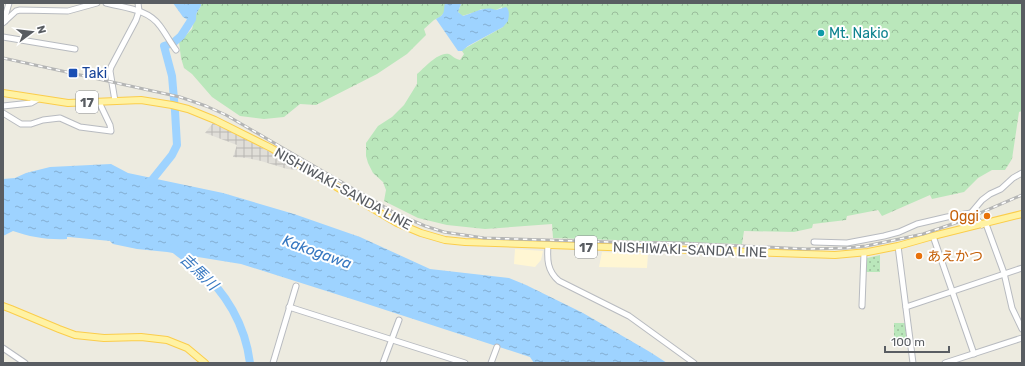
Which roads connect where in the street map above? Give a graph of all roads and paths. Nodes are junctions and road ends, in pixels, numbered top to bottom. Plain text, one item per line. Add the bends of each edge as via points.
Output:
1 (8, 3) edge
2 (97, 3) edge
3 (106, 3) edge
4 (138, 3) edge
5 (139, 11) junction
6 (4, 22) edge
7 (3, 37) edge
8 (75, 48) dead end
9 (176, 50) dead end
10 (3, 93) edge
11 (38, 98) junction
12 (116, 101) junction
13 (99, 102) junction
14 (3, 106) edge
15 (3, 113) edge
16 (1022, 173) edge
17 (971, 213) junction
18 (1022, 214) edge
19 (984, 224) junction
20 (933, 236) junction
21 (814, 242) dead end
22 (548, 245) junction
23 (898, 246) junction
24 (864, 253) junction
25 (1022, 268) edge
26 (1004, 273) junction
27 (296, 286) dead end
28 (952, 291) junction
29 (3, 306) edge
30 (862, 306) dead end
31 (289, 307) junction
32 (906, 307) junction
33 (400, 320) dead end
34 (1022, 329) edge
35 (1022, 338) edge
36 (392, 340) junction
37 (497, 347) dead end
38 (3, 348) edge
39 (974, 354) junction
40 (26, 363) edge
41 (205, 363) edge
42 (272, 363) edge
43 (383, 363) edge
44 (466, 363) edge
45 (491, 363) edge
46 (694, 363) edge
47 (913, 363) edge
48 (945, 363) edge

1 - 6 street
2 - 6 street via 68,11 20,10
3 - 5 street
4 - 5 street
5 - 9 street via 156,21
5 - 12 street via 111,67
7 - 8 street
10 - 11 main road, NISHIWAKI-SANDA LINE / 17
11 - 13 main road, NISHIWAKI-SANDA LINE / 17 via 68,103
11 - 14 street via 31,103
12 - 13 main road, NISHIWAKI-SANDA LINE / 17
12 - 22 main road, NISHIWAKI-SANDA LINE / 17 via 142,100 175,105 215,120 306,168 397,222 421,232 446,240 465,242
13 - 15 street via 111,131 80,127 60,118 21,124
16 - 17 street via 986,197
17 - 19 street
17 - 21 street via 917,224 899,232 867,240 847,243
18 - 19 main road, NISHIWAKI-SANDA LINE / 17
19 - 20 main road, NISHIWAKI-SANDA LINE / 17
19 - 26 street
20 - 23 main road, NISHIWAKI-SANDA LINE / 17
20 - 28 street
22 - 24 main road, NISHIWAKI-SANDA LINE / 17 via 835,255
22 - 46 street via 549,268 554,277 629,316
23 - 24 main road, NISHIWAKI-SANDA LINE / 17
23 - 32 street
24 - 30 street
25 - 26 street
26 - 28 street
26 - 34 street via 1012,308
27 - 31 street
28 - 32 street
28 - 39 street
29 - 41 main road via 75,335 104,338 141,336 167,340 187,348
31 - 36 street
31 - 42 street
32 - 47 street
33 - 36 street
35 - 39 street
36 - 43 street
36 - 44 street
37 - 45 street
38 - 40 street
39 - 48 street

